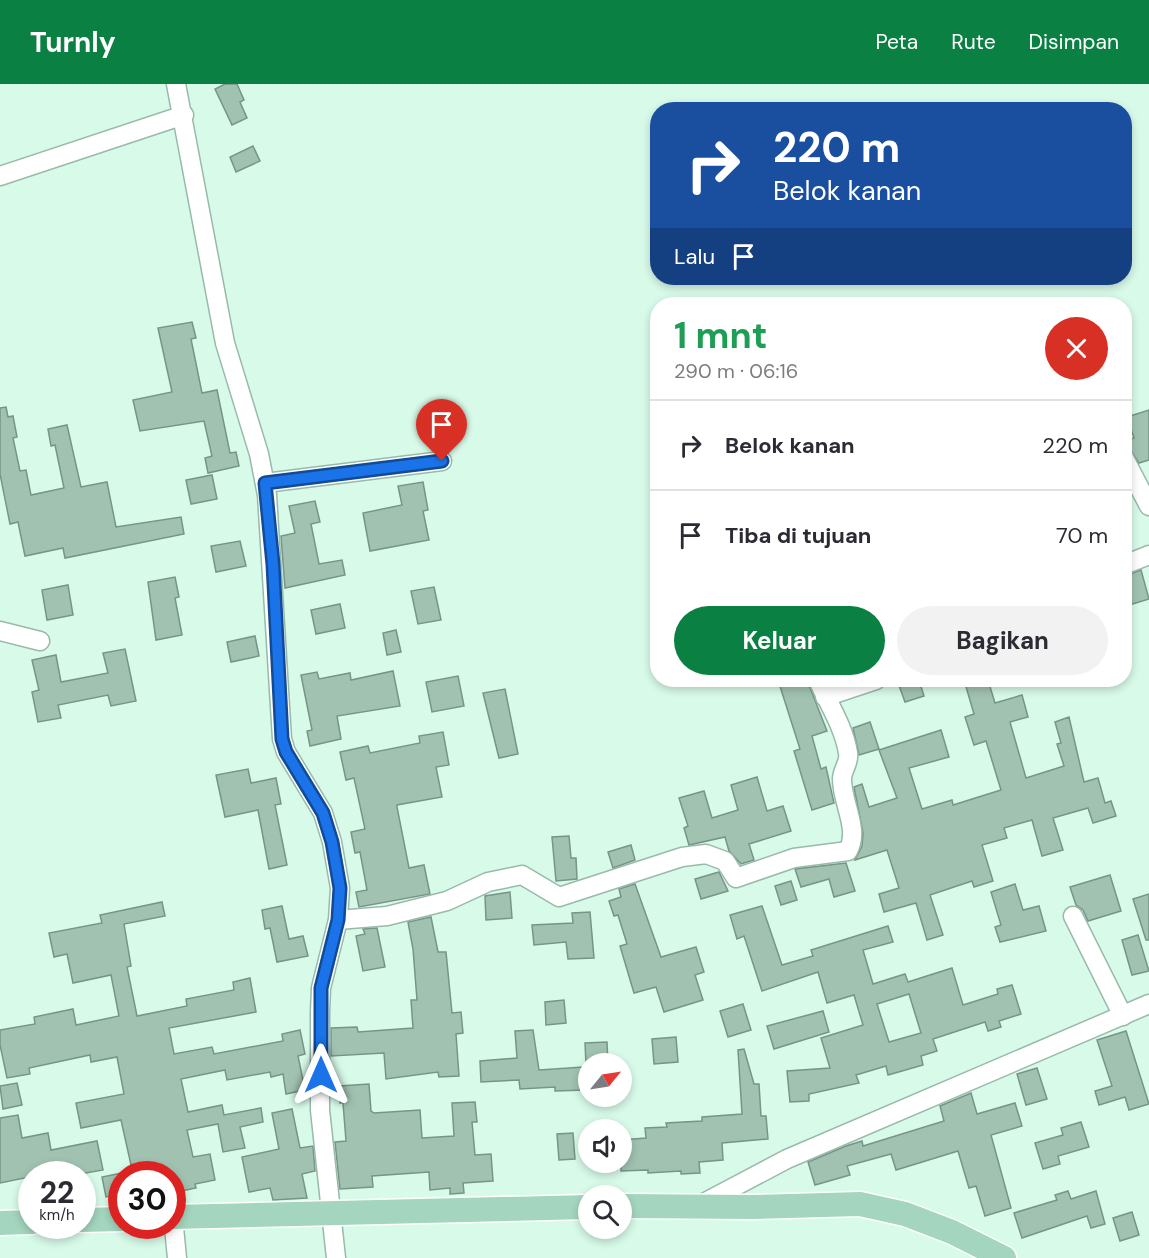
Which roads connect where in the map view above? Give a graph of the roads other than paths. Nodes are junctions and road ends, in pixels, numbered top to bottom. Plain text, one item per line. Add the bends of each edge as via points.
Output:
1 (176, 84) edge
2 (184, 115) junction
3 (0, 176) edge
4 (442, 461) dead end
5 (1132, 473) edge
6 (265, 483) junction
7 (1149, 506) edge
8 (1149, 555) edge
9 (1132, 562) edge
10 (0, 631) edge
11 (40, 641) dead end
12 (821, 687) edge
13 (855, 687) edge
14 (825, 697) junction
15 (1073, 916) dead end
16 (338, 920) junction
17 (1149, 1004) edge
18 (1123, 1016) junction
19 (632, 1206) edge
20 (698, 1206) junction
21 (578, 1207) edge
22 (330, 1215) junction
23 (0, 1222) edge
24 (18, 1222) edge
25 (186, 1223) edge
26 (175, 1239) edge
27 (336, 1256) edge
28 (177, 1258) edge
29 (1004, 1258) edge

1 - 2 street
2 - 3 street
2 - 6 street via 192,181 225,342
4 - 6 street
5 - 7 street
6 - 16 street via 282,739 323,813 332,842 340,888
8 - 9 street
10 - 11 street
12 - 14 street
13 - 14 street
14 - 16 street via 848,752 842,778 854,840 848,851 794,858 736,878 725,861 706,854 682,857 559,897 522,874 488,882 447,902 387,916
15 - 18 street
16 - 22 street via 321,988 320,1012 320,1110
17 - 18 street
18 - 20 street via 779,1162
19 - 20 main road
20 - 29 main road via 860,1204 905,1214
21 - 22 main road
22 - 25 main road
22 - 27 street
23 - 24 main road
26 - 28 street

